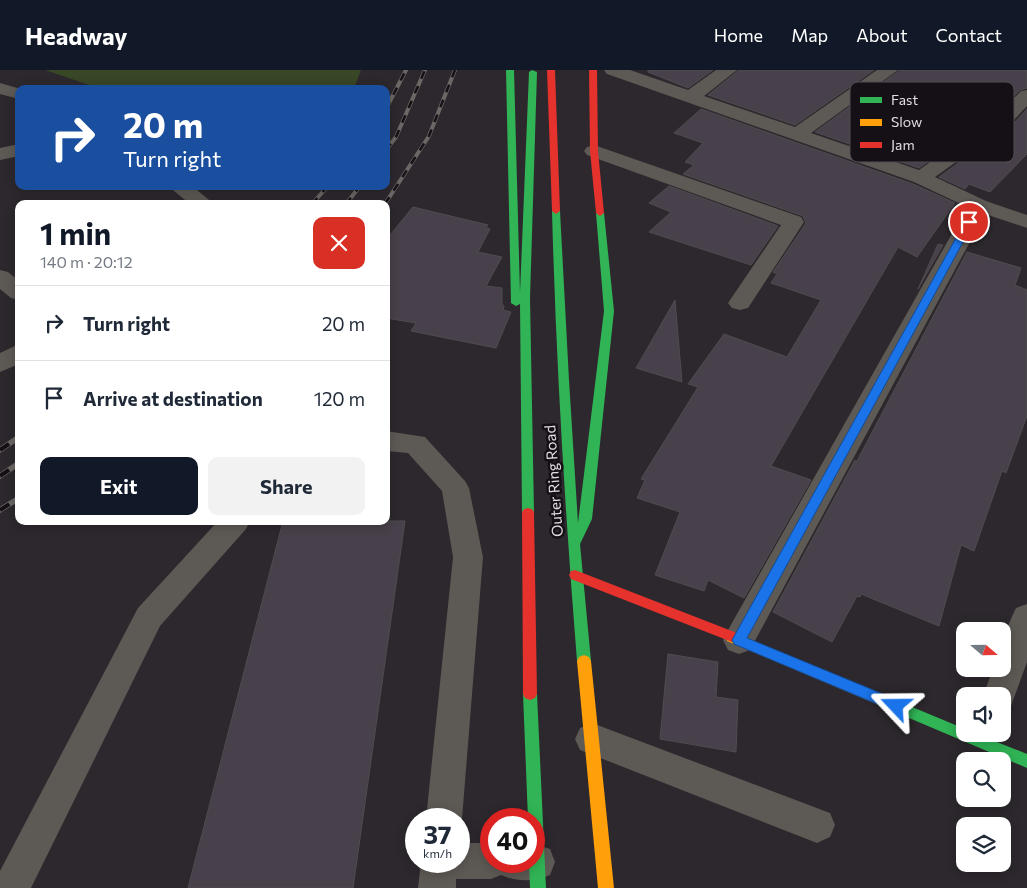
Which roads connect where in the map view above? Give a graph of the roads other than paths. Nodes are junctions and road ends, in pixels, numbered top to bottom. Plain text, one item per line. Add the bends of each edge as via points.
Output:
1 (510, 70) edge
2 (533, 70) edge
3 (551, 70) edge
4 (593, 70) edge
5 (613, 70) edge
6 (728, 70) edge
7 (889, 70) edge
8 (872, 82) edge
9 (0, 88) edge
10 (15, 93) edge
11 (1027, 95) edge
12 (850, 97) edge
13 (689, 98) junction
14 (1014, 109) edge
15 (1014, 120) edge
16 (1027, 126) edge
17 (796, 135) junction
18 (15, 151) edge
19 (594, 151) junction
20 (0, 154) edge
21 (850, 154) edge
22 (874, 162) edge
23 (943, 162) edge
24 (921, 178) junction
25 (184, 190) edge
26 (198, 200) edge
27 (979, 204) junction
28 (1027, 222) edge
29 (0, 277) edge
30 (15, 290) edge
31 (740, 303) dead end
32 (15, 355) edge
33 (0, 364) edge
34 (390, 441) edge
35 (232, 525) edge
36 (572, 546) junction
37 (528, 552) junction
38 (575, 575) junction
39 (1027, 618) edge
40 (739, 640) junction
41 (1002, 687) edge
42 (956, 727) edge
43 (592, 739) junction
44 (991, 742) edge
45 (1027, 761) edge
46 (445, 808) edge
47 (529, 808) edge
48 (817, 825) dead end
49 (438, 873) edge
50 (11, 888) edge
51 (437, 888) edge
52 (606, 888) edge

1 - 37 main road via 519,502
2 - 37 main road, Outer Ring Road via 525,298
3 - 36 main road, Outer Ring Road
4 - 19 main road via 596,98
5 - 13 street
6 - 13 street
7 - 8 street
9 - 10 street
11 - 14 street
12 - 17 street
13 - 17 street
15 - 16 street
17 - 21 street
18 - 20 street
19 - 31 street via 793,222
19 - 36 main road via 609,311 586,519
22 - 24 street
23 - 24 street
24 - 27 street
25 - 26 street
27 - 28 street
27 - 40 street
29 - 30 street
32 - 33 street
34 - 46 street via 416,444 455,488 468,557
35 - 50 street via 149,617
36 - 38 main road, Outer Ring Road
37 - 47 main road, Outer Ring Road
38 - 40 main road
38 - 43 main road, Outer Ring Road
39 - 41 street
40 - 42 main road
43 - 48 street
43 - 52 main road, Outer Ring Road
44 - 45 main road
49 - 51 street

